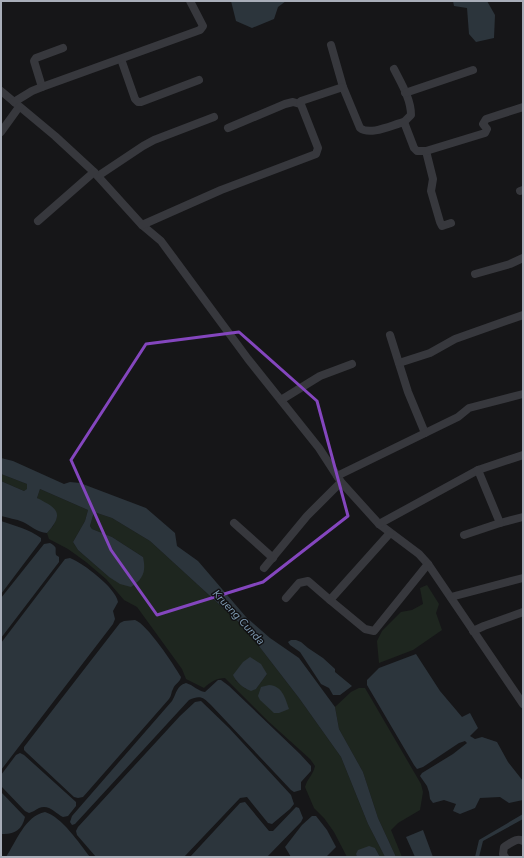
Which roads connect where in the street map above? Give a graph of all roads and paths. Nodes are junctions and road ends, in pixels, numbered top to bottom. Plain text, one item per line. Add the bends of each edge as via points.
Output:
1 (190, 1) edge
2 (331, 45) dead end
3 (63, 48) dead end
4 (121, 59) junction
5 (394, 70) dead end
6 (473, 70) dead end
7 (199, 80) dead end
8 (42, 87) junction
9 (343, 87) junction
10 (1, 91) edge
11 (405, 93) junction
12 (17, 104) junction
13 (300, 104) junction
14 (523, 108) edge
15 (214, 117) dead end
16 (404, 122) junction
17 (228, 128) dead end
18 (1, 132) edge
19 (426, 151) junction
20 (96, 174) junction
21 (38, 221) dead end
22 (451, 223) dead end
23 (142, 225) junction
24 (523, 258) edge
25 (475, 274) dead end
26 (523, 315) edge
27 (390, 335) dead end
28 (399, 363) junction
29 (352, 364) dead end
30 (523, 394) edge
31 (281, 400) junction
32 (425, 433) junction
33 (523, 455) edge
34 (478, 470) junction
35 (339, 479) junction
36 (523, 517) edge
37 (234, 523) dead end
38 (500, 523) junction
39 (379, 524) junction
40 (390, 533) junction
41 (464, 535) dead end
42 (273, 558) junction
43 (428, 564) junction
44 (264, 568) dead end
45 (523, 578) edge
46 (451, 597) junction
47 (286, 598) dead end
48 (330, 600) junction
49 (523, 612) edge
50 (473, 631) junction
51 (523, 704) edge
52 (523, 841) edge
53 (505, 857) edge

1 - 4 street via 203,26 200,30
2 - 9 street
3 - 8 street via 34,61
4 - 7 street via 138,102
4 - 8 street
5 - 11 street
6 - 11 street
8 - 12 street via 32,91
9 - 13 street via 302,100
9 - 16 street via 358,126 362,130 371,132
10 - 12 street
11 - 16 street via 411,115
12 - 18 street
12 - 20 street
13 - 17 street via 285,104
13 - 23 street via 318,148 316,154 221,190
14 - 19 street via 486,119 483,124 487,129 485,133
15 - 20 street via 148,143
16 - 19 street via 415,150
19 - 22 street via 433,179 431,191 440,222 442,226
20 - 21 street
20 - 23 street
23 - 31 street via 160,241
24 - 25 street
26 - 28 street via 455,339 430,352
27 - 28 street
28 - 32 street
29 - 31 street via 320,376
30 - 32 street via 469,408 458,418
31 - 35 street via 319,448
32 - 35 street
33 - 34 street
34 - 38 street
34 - 39 street
35 - 39 street
35 - 42 street
36 - 38 street
37 - 42 street
38 - 41 street
39 - 40 street
40 - 43 street via 419,554
40 - 48 street
42 - 44 street
43 - 46 street
43 - 48 street via 374,631 365,629
45 - 46 street
46 - 50 street
47 - 48 street via 299,583 308,581
49 - 50 street
50 - 51 street
52 - 53 street via 518,839 504,847

